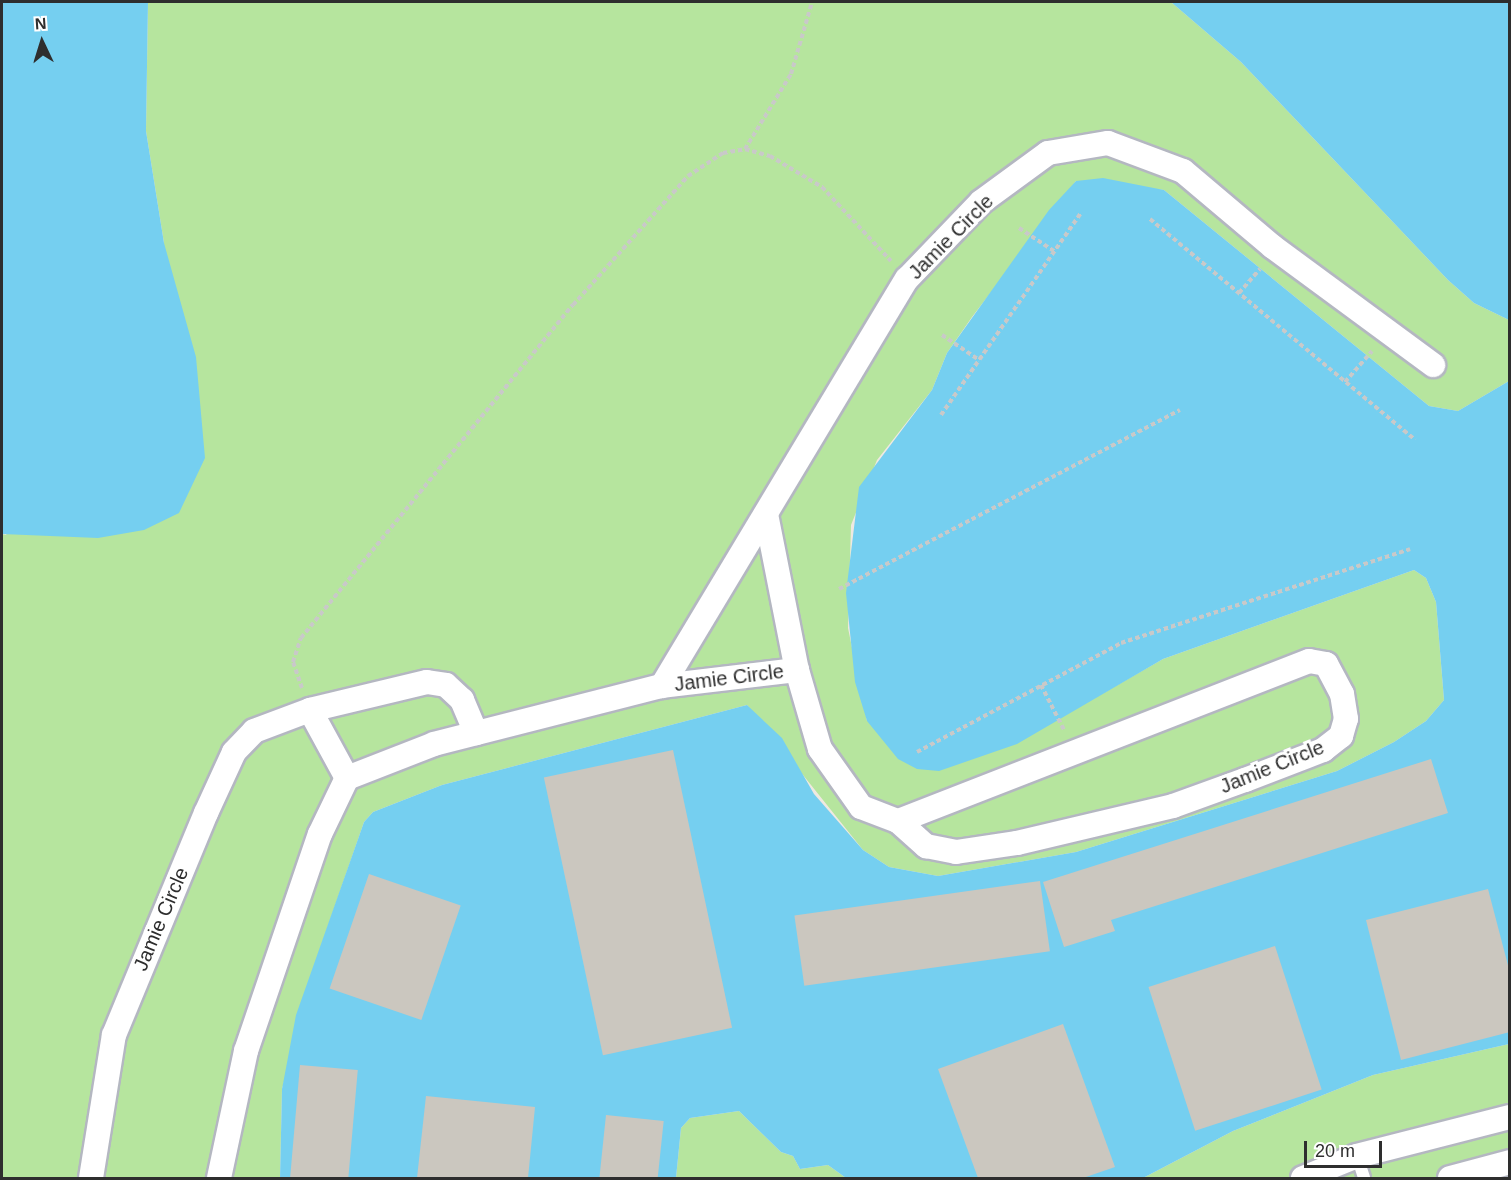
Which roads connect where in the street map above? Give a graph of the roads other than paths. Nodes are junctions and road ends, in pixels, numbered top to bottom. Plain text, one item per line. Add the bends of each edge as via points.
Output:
1 (1433, 364) dead end
2 (766, 514) junction
3 (797, 670) junction
4 (662, 686) junction
5 (310, 710) junction
6 (476, 733) junction
7 (346, 778) junction
8 (898, 821) junction
9 (1509, 1117) edge
10 (1357, 1156) junction
11 (1509, 1162) edge
12 (90, 1179) edge
13 (219, 1179) edge
14 (1303, 1179) edge
15 (1364, 1179) edge
16 (1450, 1179) edge

1 - 2 street, Jamie Circle via 1273,247 1183,171 1108,143 1048,153 981,202 908,279
2 - 3 street, Jamie Circle
2 - 4 street, Jamie Circle
3 - 4 street, Jamie Circle
3 - 8 street, Jamie Circle via 820,749 836,776 861,807
4 - 6 street, Jamie Circle
5 - 6 street, Jamie Circle via 427,682 446,685 462,700
5 - 7 street
5 - 12 street, Jamie Circle via 254,731 234,752 114,1035
6 - 7 street, Jamie Circle
7 - 13 street via 320,834 246,1051
8 - 8 street, Jamie Circle via 926,846 956,852 1084,830 1173,806 1323,750 1346,730 1342,694 1326,664 1309,661
9 - 10 street
10 - 14 street
10 - 15 lane
11 - 16 street

